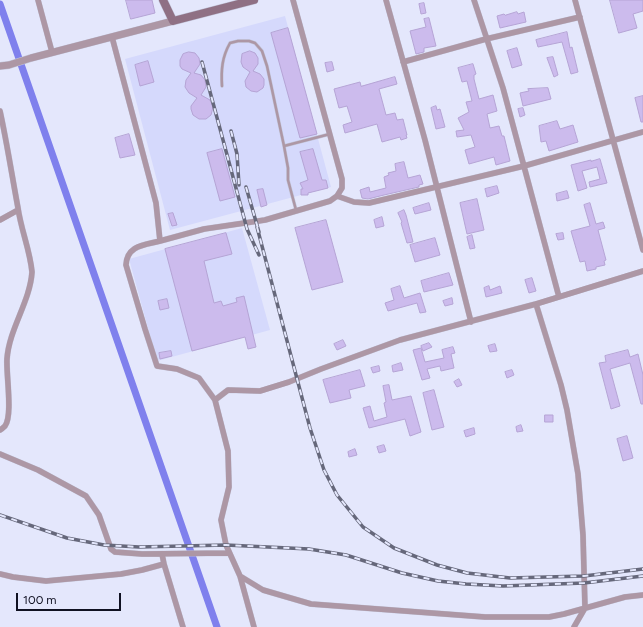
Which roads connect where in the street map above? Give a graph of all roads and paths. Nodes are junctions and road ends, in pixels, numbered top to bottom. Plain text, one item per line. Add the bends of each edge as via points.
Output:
1 (38, 0) edge
2 (163, 0) edge
3 (254, 0) edge
4 (293, 0) edge
5 (386, 0) edge
6 (474, 0) edge
7 (575, 0) edge
8 (232, 3) edge
9 (580, 17) junction
10 (173, 21) junction
11 (112, 37) junction
12 (486, 40) junction
13 (52, 52) junction
14 (403, 62) junction
15 (0, 66) edge
16 (222, 86) dead end
17 (0, 111) edge
18 (643, 132) edge
19 (331, 134) junction
20 (614, 140) junction
21 (284, 146) junction
22 (524, 166) junction
23 (437, 188) junction
24 (337, 196) junction
25 (18, 210) junction
26 (296, 210) junction
27 (0, 220) edge
28 (160, 241) junction
29 (643, 250) edge
30 (643, 271) edge
31 (559, 297) junction
32 (536, 304) junction
33 (471, 322) junction
34 (215, 400) junction
35 (0, 430) edge
36 (0, 454) edge
37 (229, 553) junction
38 (162, 554) junction
39 (164, 564) junction
40 (0, 574) edge
41 (240, 576) junction
42 (643, 595) edge
43 (585, 608) junction
44 (183, 627) edge
45 (254, 627) edge
46 (574, 627) edge

1 - 13 street
2 - 10 main road
3 - 8 main road
4 - 19 street
5 - 14 street
6 - 12 street
7 - 9 street
8 - 10 main road
9 - 12 street
9 - 20 street
10 - 11 street
11 - 13 street
11 - 28 street via 156,203
12 - 14 street
12 - 22 street via 503,88
13 - 15 street
14 - 23 street
16 - 21 lane via 222,62 230,43 244,40 255,43 262,51 267,66
17 - 25 street
18 - 20 street
19 - 21 lane
19 - 24 street via 342,179 342,188
20 - 22 street
20 - 29 street
21 - 26 lane via 288,180
22 - 23 street
22 - 31 street
23 - 24 street via 369,203 354,202
23 - 33 street
24 - 26 street via 330,201
25 - 27 street
25 - 35 street via 31,262 31,278 8,345 8,415 5,426
26 - 28 street via 265,220 204,228
28 - 34 street via 134,248 126,257 126,265 157,366 177,369 199,378
30 - 31 street
31 - 32 street
32 - 33 street
32 - 43 street via 561,385 577,464 583,535
33 - 34 street via 400,340 260,391 228,390
34 - 37 street via 228,451 229,487 221,520
36 - 38 street via 38,470 86,496 99,516 111,549 115,552
37 - 38 street
37 - 41 street
38 - 39 street
39 - 40 street via 121,574 46,581
39 - 44 street
41 - 43 street via 263,590 311,604 335,607 492,618 549,617
41 - 45 street
42 - 43 street
43 - 46 street

